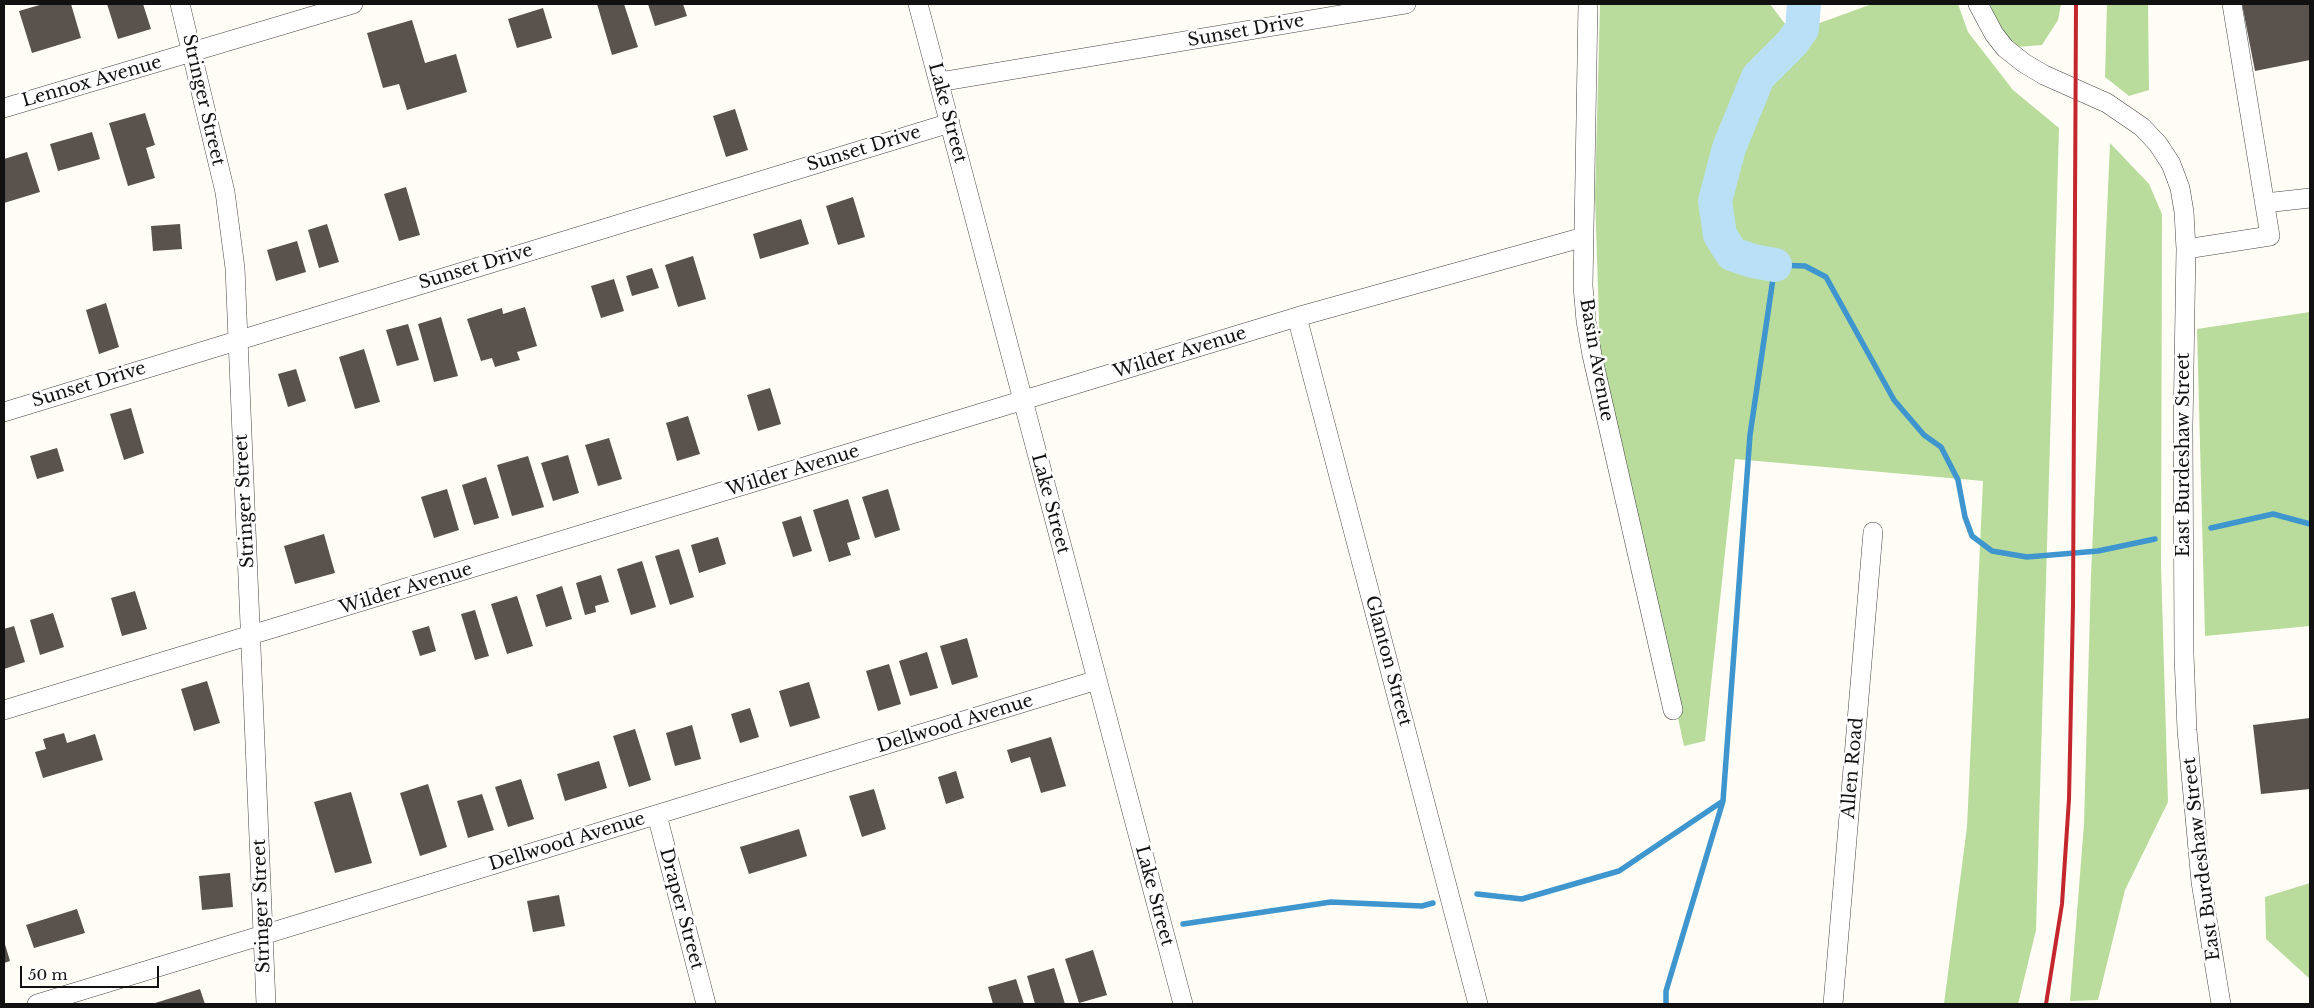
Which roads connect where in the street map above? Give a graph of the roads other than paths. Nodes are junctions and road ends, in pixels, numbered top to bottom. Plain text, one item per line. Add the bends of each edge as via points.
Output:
1 (180, 4) edge
2 (353, 4) edge
3 (918, 4) edge
4 (1406, 4) edge
5 (1588, 4) edge
6 (1978, 4) edge
7 (2232, 4) edge
8 (192, 52) junction
9 (939, 82) junction
10 (4, 108) edge
11 (950, 123) junction
12 (2310, 198) edge
13 (2265, 203) junction
14 (1584, 237) junction
15 (2186, 249) junction
16 (1297, 317) junction
17 (237, 340) junction
18 (1023, 401) junction
19 (4, 412) edge
20 (1873, 532) dead end
21 (252, 636) junction
22 (1097, 680) junction
23 (4, 710) edge
24 (1672, 710) dead end
25 (657, 815) junction
26 (263, 935) junction
27 (37, 1004) edge
28 (266, 1004) edge
29 (706, 1004) edge
30 (1183, 1004) edge
31 (1478, 1004) edge
32 (1833, 1004) edge
33 (2221, 1004) edge

1 - 8 street, Stringer Street
2 - 8 street, Lennox Avenue
3 - 9 street, Lake Street
4 - 9 street, Sunset Drive
5 - 14 street, Basin Avenue
6 - 15 street, East Burdeshaw Street via 2005,48 2044,75 2113,107 2142,127 2158,144 2171,164 2180,188
7 - 13 street
8 - 10 street, Lennox Avenue
8 - 17 street, Stringer Street via 231,230
9 - 11 street, Lake Street
11 - 17 street, Sunset Drive
11 - 18 street, Lake Street
12 - 13 street
13 - 15 street via 2270,236
14 - 16 street, Wilder Avenue
14 - 24 street, Basin Avenue via 1583,286 1592,355
15 - 33 street, East Burdeshaw Street via 2183,437 2187,730 2201,882
16 - 18 street, Wilder Avenue
16 - 31 street, Glanton Street
17 - 19 street, Sunset Drive
17 - 21 street, Stringer Street
18 - 21 street, Wilder Avenue
18 - 22 street, Lake Street
20 - 32 street, Allen Road
21 - 23 street, Wilder Avenue
21 - 26 street, Stringer Street
22 - 25 street, Dellwood Avenue
22 - 30 street, Lake Street
25 - 26 street, Dellwood Avenue
25 - 29 street, Draper Street
26 - 27 street, Dellwood Avenue
26 - 28 street, Stringer Street

